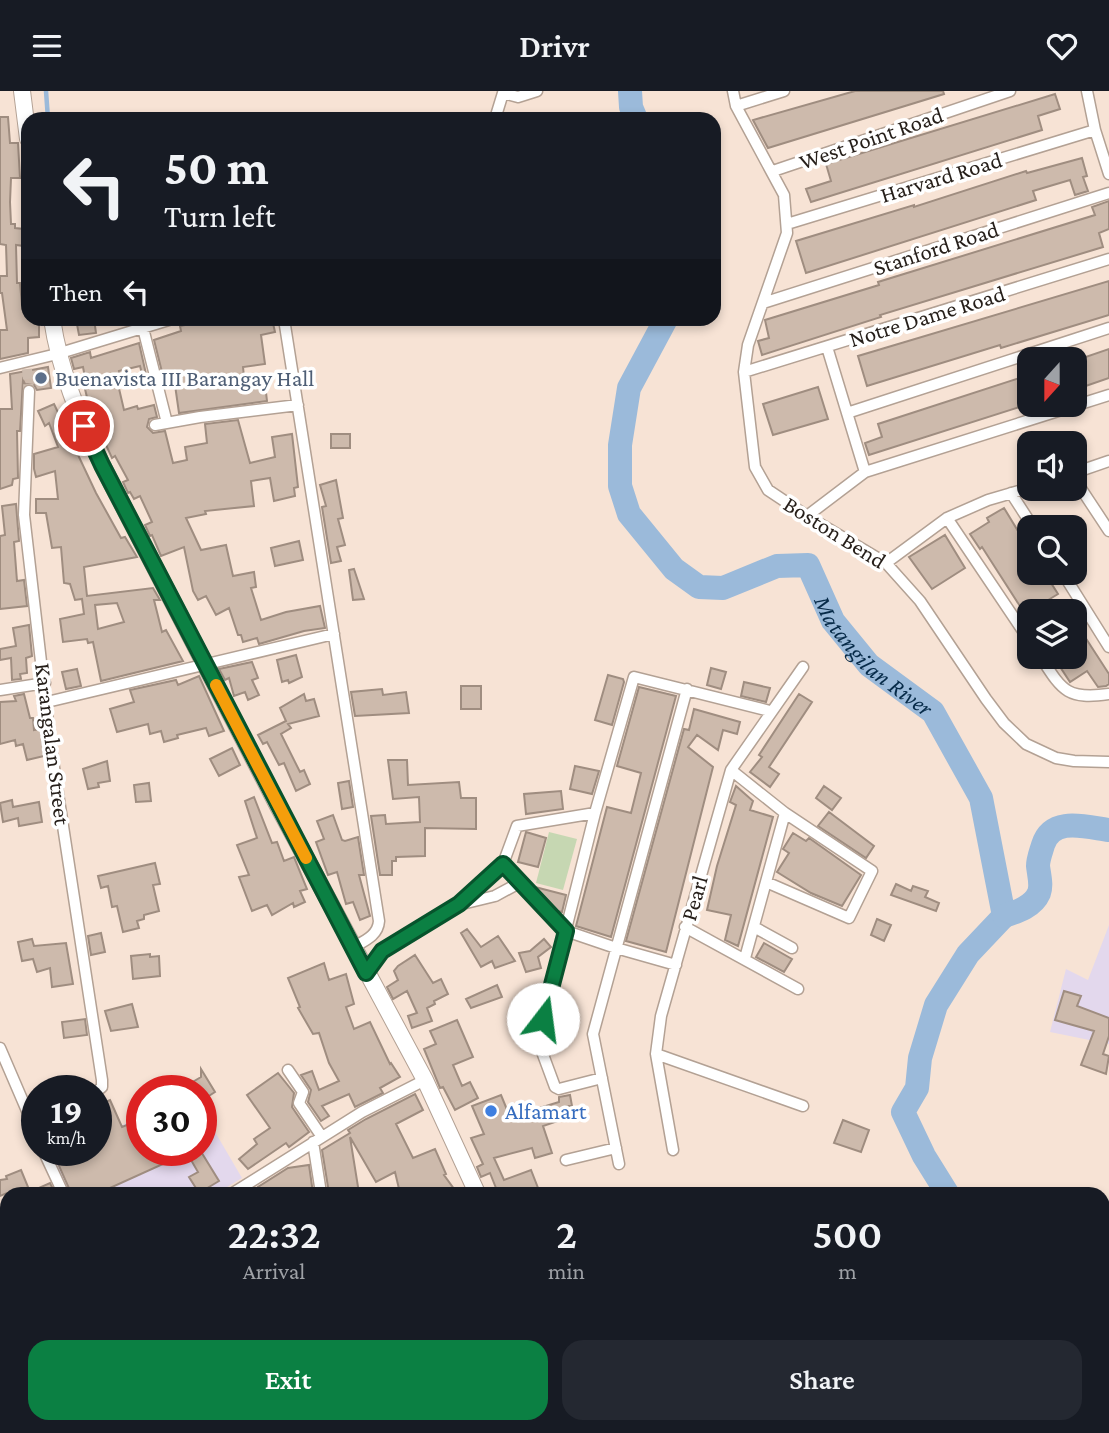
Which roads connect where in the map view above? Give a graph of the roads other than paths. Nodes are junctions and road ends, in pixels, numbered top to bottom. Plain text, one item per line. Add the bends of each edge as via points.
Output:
1 (22, 91) edge
2 (537, 91) edge
3 (733, 91) edge
4 (784, 91) edge
5 (1010, 91) edge
6 (1087, 91) edge
7 (736, 106) junction
8 (25, 112) edge
9 (497, 112) edge
10 (1095, 129) junction
11 (773, 171) junction
12 (1109, 174) edge
13 (1109, 193) edge
14 (787, 224) junction
15 (1109, 260) edge
16 (763, 303) junction
17 (53, 326) edge
18 (149, 326) edge
19 (285, 326) edge
20 (143, 328) junction
21 (1109, 328) edge
22 (827, 347) junction
23 (57, 354) junction
24 (0, 369) edge
25 (744, 372) junction
26 (29, 391) tunnel mouth
27 (1109, 395) edge
28 (298, 405) junction
29 (847, 413) junction
30 (1109, 461) edge
31 (1087, 470) edge
32 (865, 472) junction
33 (1017, 492) edge
34 (1012, 493) junction
35 (1087, 495) edge
36 (1026, 515) edge
37 (807, 516) junction
38 (947, 518) junction
39 (1109, 530) edge
40 (886, 563) junction
41 (1070, 585) edge
42 (1017, 622) edge
43 (334, 635) junction
44 (1109, 647) edge
45 (206, 666) junction
46 (803, 667) dead end
47 (1049, 669) edge
48 (45, 683) junction
49 (687, 689) junction
50 (0, 690) edge
51 (1109, 694) edge
52 (47, 702) junction
53 (770, 711) junction
54 (1109, 762) edge
55 (731, 770) junction
56 (595, 813) junction
57 (785, 813) junction
58 (503, 864) junction
59 (766, 882) junction
60 (521, 883) junction
61 (459, 904) junction
62 (685, 927) junction
63 (754, 927) junction
64 (566, 931) junction
65 (352, 947) junction
66 (616, 948) junction
67 (792, 949) dead end
68 (746, 958) junction
69 (676, 965) junction
70 (366, 973) junction
71 (798, 989) dead end
72 (0, 1048) edge
73 (656, 1054) junction
74 (288, 1070) dead end
75 (101, 1075) edge
76 (602, 1078) junction
77 (425, 1080) junction
78 (21, 1092) edge
79 (803, 1106) dead end
80 (317, 1140) junction
81 (616, 1148) junction
82 (673, 1150) dead end
83 (566, 1160) dead end
84 (619, 1164) dead end
85 (50, 1166) edge
86 (60, 1187) edge
87 (243, 1187) edge
88 (321, 1187) edge
89 (474, 1187) edge

1 - 8 main road
2 - 9 street via 518,97 503,93
3 - 7 street, Boston Bend
4 - 7 street
5 - 11 street, West Point Road
6 - 10 street
7 - 11 street, Boston Bend
10 - 12 street
10 - 14 street, Harvard Road
11 - 14 street, Boston Bend via 784,195
13 - 16 street, Stanford Road
14 - 16 street, Boston Bend via 788,233
15 - 22 street, Notre Dame Road
16 - 25 street, Boston Bend
17 - 23 main road
18 - 20 street
19 - 28 street
20 - 23 street
20 - 28 street via 161,424
21 - 29 street
22 - 25 street, Notre Dame Road
22 - 29 street
23 - 24 street
23 - 45 main road via 102,465
25 - 37 street, Boston Bend via 755,467 768,490
26 - 48 street, Karangalan Street via 24,515
27 - 32 street
28 - 43 street
29 - 32 street
30 - 31 street
32 - 37 street
33 - 34 street
34 - 36 street
34 - 38 street
35 - 39 street
37 - 40 street, Boston Bend
38 - 40 street
38 - 42 street
40 - 54 street, Boston Bend via 920,601 1004,723 1026,744 1056,758
41 - 44 street
43 - 45 street
43 - 65 street via 379,922 373,935
45 - 52 street
45 - 65 main road
46 - 53 street, Pearl
47 - 51 street via 1076,696
48 - 50 street
48 - 52 street, Karangalan Street
49 - 53 street
49 - 56 street via 634,677
49 - 66 street
52 - 75 street, Karangalan Street
53 - 55 street, Pearl
55 - 57 street
55 - 62 street, Pearl
56 - 58 street via 517,826
56 - 64 street
57 - 59 street
57 - 59 street via 872,871 849,918
58 - 60 street
58 - 61 street
59 - 63 street
60 - 61 street via 495,896
60 - 64 street
61 - 70 street via 382,951
62 - 68 street
62 - 69 street, Pearl
63 - 67 street
63 - 68 street
64 - 66 street
64 - 76 street via 538,1041 555,1087
65 - 70 main road
66 - 69 street
66 - 76 street via 593,1034
68 - 71 street
69 - 73 street, Pearl
70 - 77 main road
72 - 78 street
73 - 79 street
73 - 82 street, Pearl
74 - 80 street via 303,1092 299,1103
76 - 81 street
77 - 80 street
77 - 89 main road
80 - 87 street
80 - 88 street
81 - 83 street
81 - 84 street
85 - 86 street

